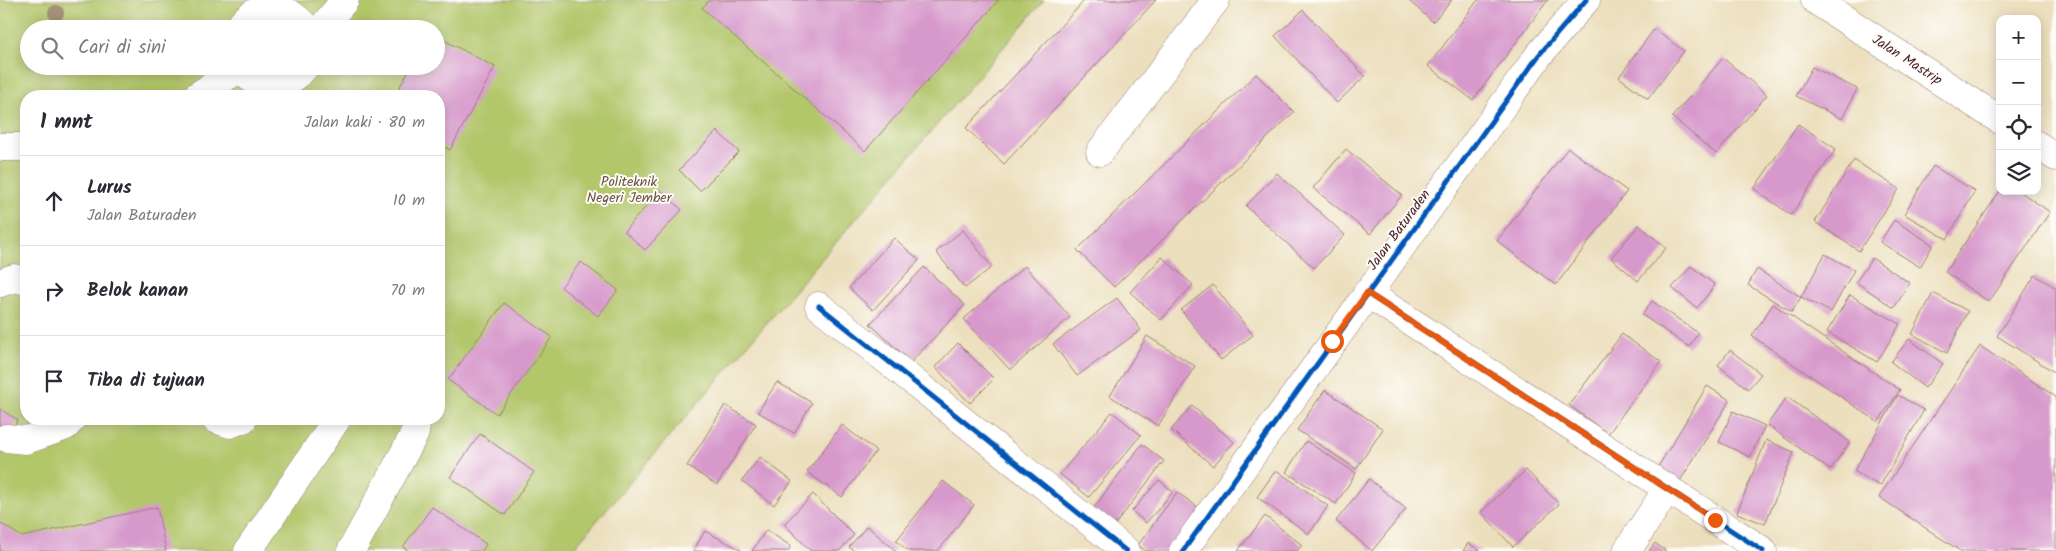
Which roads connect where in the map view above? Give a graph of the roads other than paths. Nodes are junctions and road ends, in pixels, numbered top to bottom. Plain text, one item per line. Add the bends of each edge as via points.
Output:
1 (345, 0) edge
2 (1216, 0) edge
3 (1586, 0) edge
4 (1826, 3) edge
5 (260, 10) edge
6 (300, 20) edge
7 (328, 20) edge
8 (228, 75) edge
9 (247, 75) edge
10 (294, 82) edge
11 (206, 90) edge
12 (1996, 117) edge
13 (0, 147) edge
14 (20, 147) edge
15 (2041, 148) edge
16 (1100, 152) dead end
17 (2056, 157) edge
18 (20, 280) edge
19 (0, 283) edge
20 (1367, 293) junction
21 (819, 306) dead end
22 (67, 425) edge
23 (333, 425) edge
24 (416, 425) edge
25 (6, 438) dead end
26 (1668, 488) junction
27 (248, 551) edge
28 (351, 551) edge
29 (1126, 551) edge
30 (1183, 551) edge
31 (1627, 551) edge
32 (1763, 551) edge

1 - 7 street
2 - 16 street
3 - 20 street, Jalan Baturaden via 1539,54
4 - 12 street, Jalan Mastrip
5 - 6 street via 289,11
8 - 11 street
9 - 10 street via 261,84 274,86
13 - 14 street
15 - 17 street
18 - 19 street via 14,278
20 - 26 street
20 - 30 street, Jalan Baturaden
21 - 29 street
22 - 25 street via 26,440
23 - 27 street
24 - 28 street via 415,433
26 - 31 street
26 - 32 street

